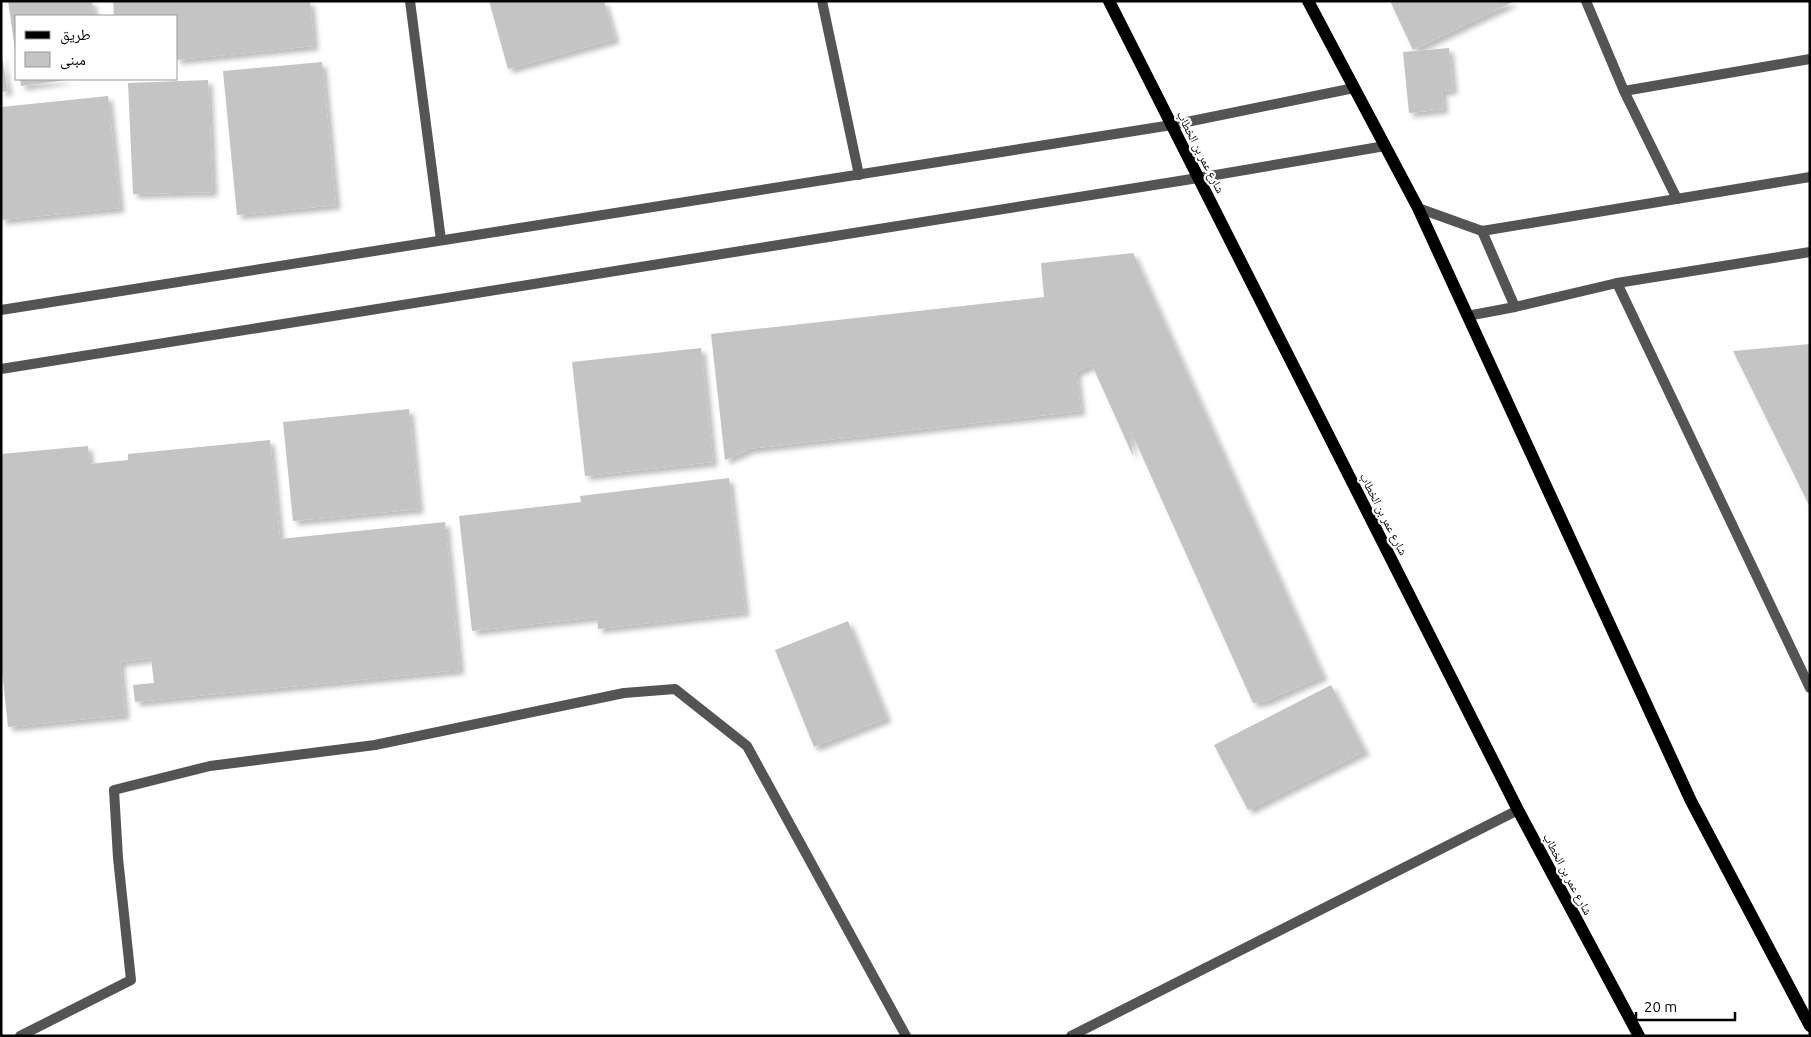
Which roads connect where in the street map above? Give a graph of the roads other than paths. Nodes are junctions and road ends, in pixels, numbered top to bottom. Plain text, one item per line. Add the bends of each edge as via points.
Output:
1 (410, 1) edge
2 (822, 1) edge
3 (1110, 1) edge
4 (1308, 1) edge
5 (1586, 1) edge
6 (1810, 59) edge
7 (1354, 88) junction
8 (1624, 91) junction
9 (1172, 125) junction
10 (1385, 146) junction
11 (859, 175) junction
12 (1810, 177) edge
13 (1198, 178) junction
14 (1677, 199) junction
15 (1418, 208) junction
16 (1482, 231) junction
17 (441, 240) junction
18 (1810, 252) edge
19 (1617, 283) junction
20 (1515, 307) junction
21 (1, 310) edge
22 (1467, 316) junction
23 (1, 369) edge
24 (1810, 688) edge
25 (1518, 810) junction
26 (1810, 1026) edge
27 (20, 1036) edge
28 (906, 1036) edge
29 (1071, 1036) edge
30 (1639, 1036) edge

1 - 17 street
2 - 11 street
3 - 9 main road, شارع عمر بن الخطاب
4 - 7 main road
5 - 8 street
6 - 8 street
7 - 9 street
7 - 10 main road
8 - 14 street
9 - 11 street
9 - 13 main road, شارع عمر بن الخطاب
10 - 13 street
10 - 15 main road
11 - 17 street
12 - 14 street
13 - 23 street
13 - 25 main road, شارع عمر بن الخطاب
14 - 16 street
15 - 16 street
15 - 22 main road
16 - 20 street
17 - 21 street
18 - 19 street
19 - 20 street
19 - 24 street
20 - 22 street
22 - 26 main road via 1691,801
25 - 29 street
25 - 30 main road, شارع عمر بن الخطاب
27 - 28 street via 131,980 114,790 210,766 375,745 624,692 675,689 747,746

